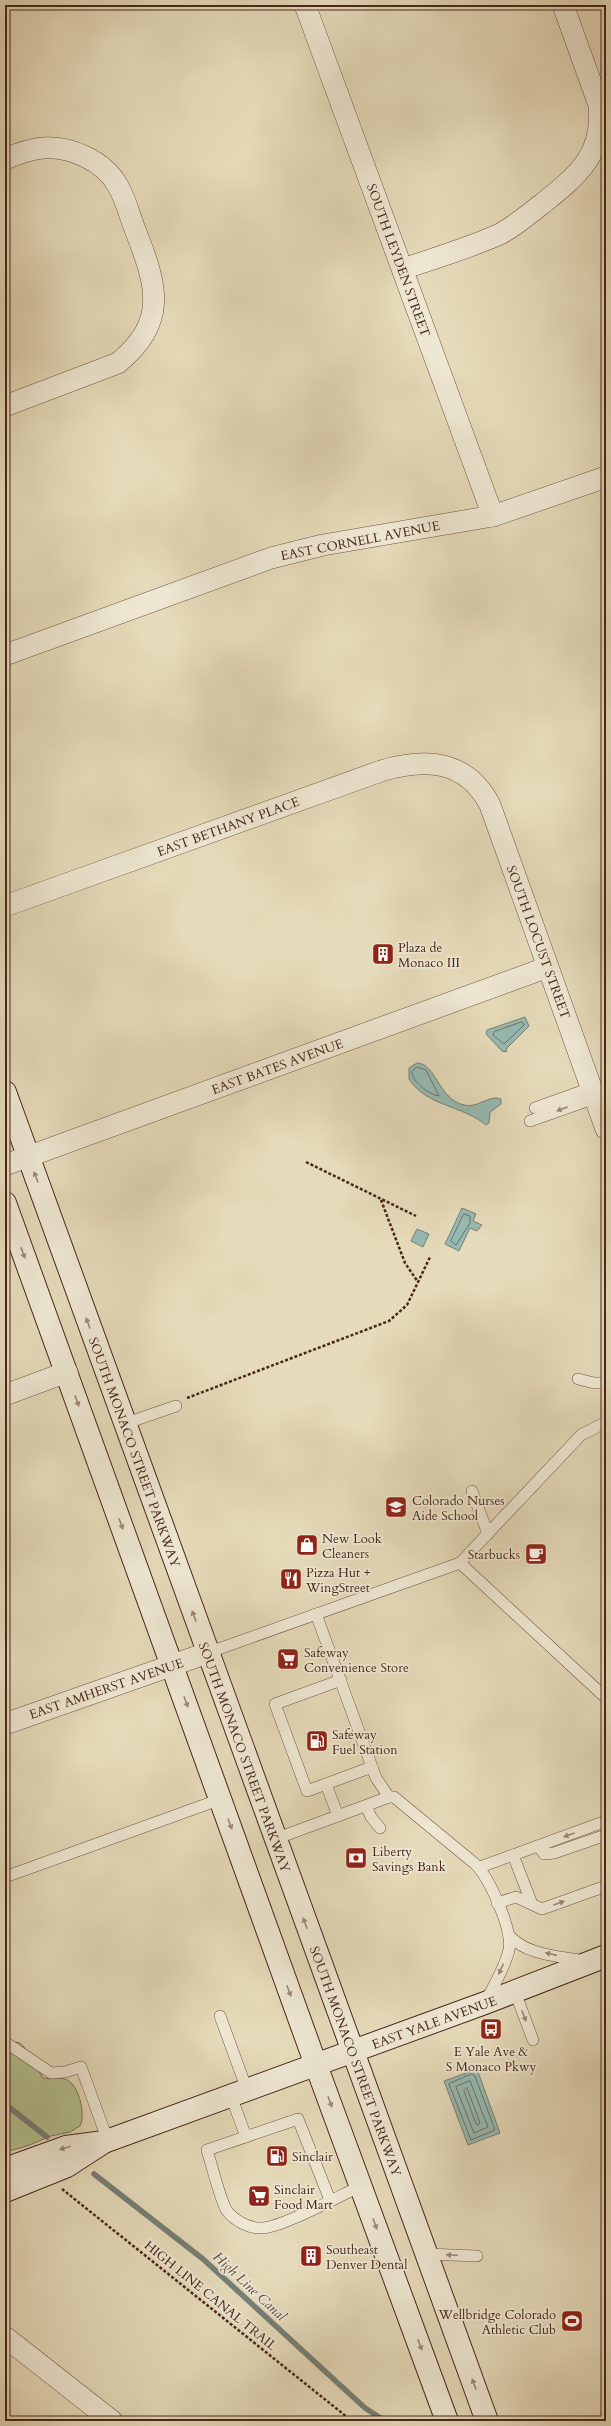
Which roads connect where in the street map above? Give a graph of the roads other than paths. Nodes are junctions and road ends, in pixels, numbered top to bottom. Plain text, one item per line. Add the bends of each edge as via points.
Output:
1 (305, 5) edge
2 (563, 5) edge
3 (5, 158) edge
4 (403, 269) junction
5 (5, 406) edge
6 (606, 478) edge
7 (493, 516) junction
8 (5, 655) edge
9 (453, 769) joint
10 (5, 906) edge
11 (548, 967) junction
12 (5, 1092) edge
13 (593, 1093) junction
14 (535, 1108) dead end
15 (530, 1121) dead end
16 (606, 1129) edge
17 (28, 1157) junction
18 (5, 1165) edge
19 (5, 1203) edge
20 (67, 1372) junction
21 (578, 1379) dead end
22 (606, 1383) edge
23 (5, 1395) edge
24 (176, 1406) road end
25 (606, 1422) edge
26 (124, 1424) junction
27 (472, 1491) dead end
28 (488, 1534) junction
29 (460, 1564) junction
30 (316, 1614) junction
31 (207, 1653) junction
32 (172, 1665) junction
33 (341, 1680) junction
34 (606, 1698) edge
35 (5, 1724) edge
36 (372, 1767) junction
37 (326, 1784) junction
38 (389, 1797) junction
39 (221, 1799) junction
40 (366, 1806) junction
41 (338, 1816) junction
42 (606, 1821) edge
43 (380, 1828) dead end
44 (606, 1835) edge
45 (275, 1839) junction
46 (538, 1846) junction
47 (513, 1855) junction
48 (480, 1867) junction
49 (5, 1877) edge
50 (606, 1886) edge
51 (497, 1903) junction
52 (532, 1904) junction
53 (508, 1934) junction
54 (598, 1959) edge
55 (515, 1992) junction
56 (485, 2003) junction
57 (220, 2016) dead end
58 (533, 2040) dead end
59 (5, 2042) edge
60 (352, 2052) junction
61 (316, 2065) junction
62 (239, 2093) junction
63 (246, 2137) junction
64 (106, 2141) junction
65 (5, 2169) edge
66 (361, 2186) junction
67 (5, 2190) edge
68 (330, 2200) junction
69 (426, 2254) junction
70 (477, 2256) dead end
71 (5, 2337) edge
72 (105, 2419) edge
73 (447, 2421) edge
74 (487, 2421) edge

1 - 4 street, SOUTH LEYDEN STREET
2 - 4 street via 599,105 598,137 592,154 572,179 502,233
3 - 5 street via 42,148 56,148 82,155 108,173 119,188 149,266 154,289 153,310 146,331 132,351 118,364
4 - 7 street, SOUTH LEYDEN STREET
6 - 7 street, EAST CORNELL AVENUE
7 - 8 street, EAST CORNELL AVENUE via 323,545 271,558
9 - 10 street, EAST BETHANY PLACE via 420,762 381,771
9 - 11 street, SOUTH LOCUST STREET via 476,784 490,805
11 - 13 street, SOUTH LOCUST STREET
11 - 17 street, EAST BATES AVENUE
12 - 17 main road, SOUTH MONACO STREET PARKWAY
13 - 14 lane
13 -> 15 lane
13 - 16 street, SOUTH LOCUST STREET
17 - 18 street, EAST BATES AVENUE
26 -> 17 main road, SOUTH MONACO STREET PARKWAY
19 -> 20 main road
20 - 23 street
20 -> 32 main road
21 - 22 lane
24 - 26 lane
25 - 28 lane via 581,1435
31 -> 26 main road, SOUTH MONACO STREET PARKWAY
27 - 28 lane
28 - 29 lane
29 - 30 lane
29 - 34 lane
30 - 31 lane
30 - 33 lane
31 - 32 street, EAST AMHERST AVENUE
31 - 45 main road, SOUTH MONACO STREET PARKWAY
32 - 35 street, EAST AMHERST AVENUE
32 -> 39 main road
33 - 36 lane
33 - 37 lane via 275,1704 307,1791
36 - 37 lane
36 - 38 lane via 379,1784
37 - 41 lane
38 - 40 lane
38 - 48 lane via 396,1798
39 - 49 lane
39 -> 61 main road
40 - 41 lane
40 - 43 lane
41 - 45 lane
42 -> 46 lane
44 - 46 lane via 554,1853 544,1854
60 -> 45 main road, SOUTH MONACO STREET PARKWAY
46 - 47 lane
47 - 48 lane
47 - 52 lane
48 - 51 lane via 486,1875
52 -> 50 lane via 542,1909
51 - 52 lane via 516,1897
51 - 53 lane
54 -> 53 lane via 528,1948
53 -> 56 lane via 507,1958
54 - 55 main road, EAST YALE AVENUE
55 - 56 main road, EAST YALE AVENUE
55 -> 58 lane
56 - 60 main road, EAST YALE AVENUE
57 - 62 lane
59 - 64 lane via 51,2073 65,2072 81,2066
60 - 61 main road, EAST YALE AVENUE
60 - 69 main road, SOUTH MONACO STREET PARKWAY
61 - 62 main road, EAST YALE AVENUE
61 -> 66 main road
62 - 63 lane
62 - 64 main road, EAST YALE AVENUE
63 - 68 lane via 298,2119
63 - 68 lane via 207,2150 227,2211 244,2225 262,2228 283,2222
64 -> 65 main road, EAST YALE AVENUE via 66,2147
64 - 67 main road, EAST YALE AVENUE via 67,2166
66 - 68 lane
66 -> 73 main road
70 -> 69 lane
74 -> 69 main road, SOUTH MONACO STREET PARKWAY
71 - 72 street

